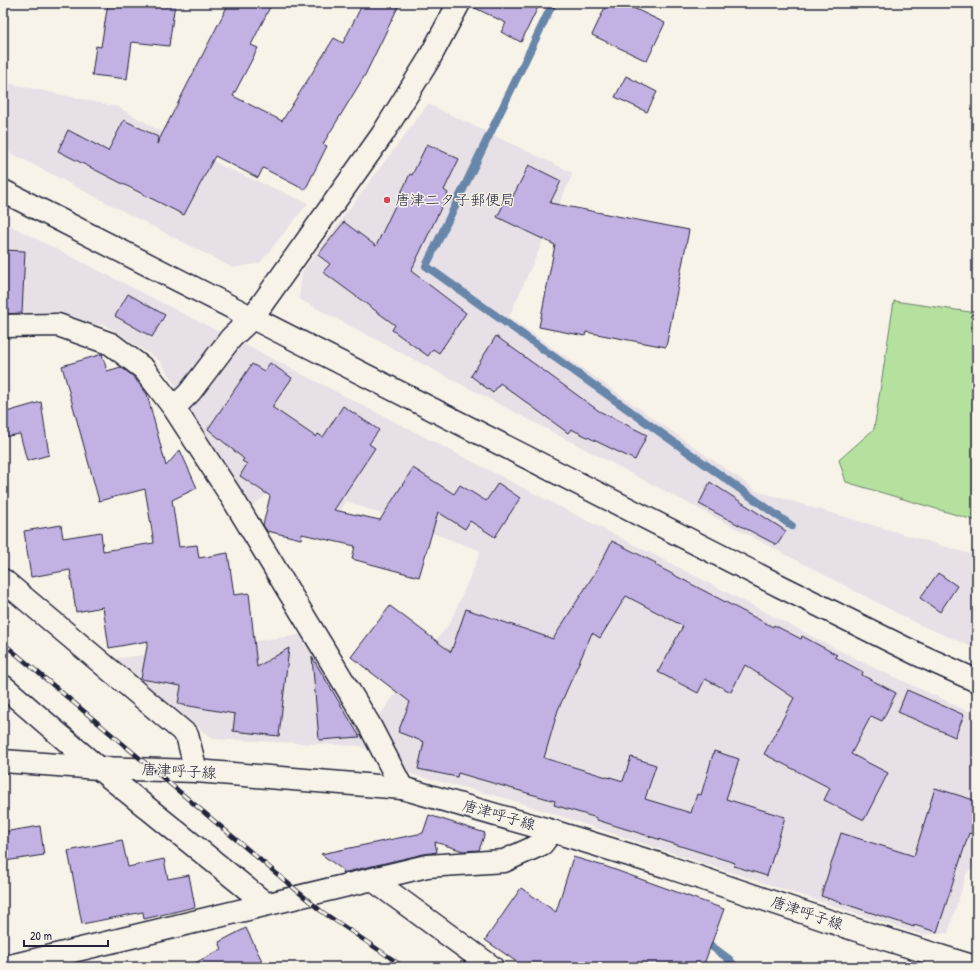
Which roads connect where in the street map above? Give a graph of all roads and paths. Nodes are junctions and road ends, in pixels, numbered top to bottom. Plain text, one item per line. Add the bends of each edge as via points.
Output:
1 (459, 3) edge
2 (3, 190) edge
3 (252, 318) junction
4 (3, 326) edge
5 (174, 408) junction
6 (3, 580) edge
7 (977, 680) edge
8 (3, 686) edge
9 (3, 760) edge
10 (98, 768) junction
11 (196, 771) junction
12 (402, 788) junction
13 (552, 831) junction
14 (373, 880) junction
15 (266, 904) junction
16 (6, 967) edge
17 (492, 967) edge
18 (975, 967) edge

1 - 3 street via 428,61 382,135
2 - 3 street
3 - 5 street via 231,338 190,392
3 - 7 street via 780,586 917,654
4 - 5 street via 58,325 111,344 144,369
5 - 12 street via 233,498 369,724
6 - 11 street via 186,736
8 - 10 street
9 - 10 street, 唐津呼子線
10 - 11 street, 唐津呼子線
10 - 15 street
11 - 12 street, 唐津呼子線
12 - 13 street, 唐津呼子線
13 - 14 street via 542,844 504,861 427,866
13 - 18 street, 唐津呼子線
14 - 15 street
14 - 17 street
15 - 16 street

